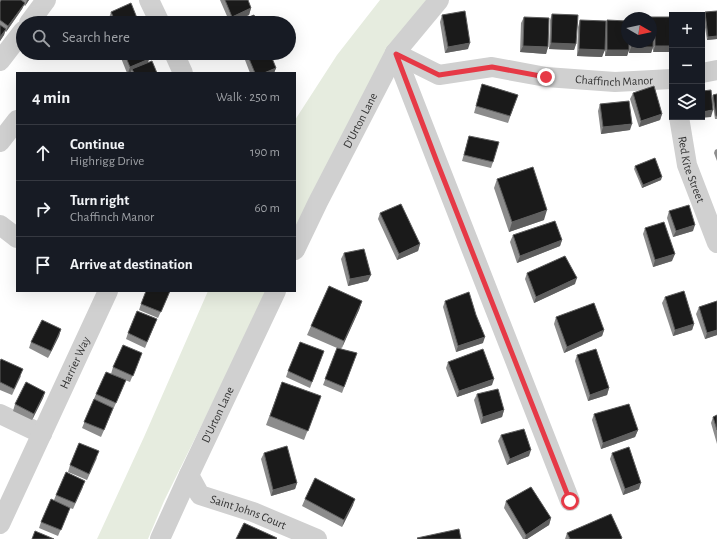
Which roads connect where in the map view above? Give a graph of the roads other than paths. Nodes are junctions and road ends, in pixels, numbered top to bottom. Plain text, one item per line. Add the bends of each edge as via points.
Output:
1 (46, 0) edge
2 (149, 0) edge
3 (439, 0) edge
4 (34, 16) edge
5 (157, 16) edge
6 (16, 40) edge
7 (396, 54) junction
8 (177, 60) edge
9 (0, 61) edge
10 (717, 70) edge
11 (183, 72) edge
12 (705, 72) edge
13 (669, 79) edge
14 (680, 120) edge
15 (16, 121) edge
16 (0, 142) edge
17 (0, 225) edge
18 (16, 237) edge
19 (717, 243) edge
20 (296, 248) edge
21 (276, 292) edge
22 (101, 294) edge
23 (0, 414) edge
24 (42, 434) junction
25 (189, 475) junction
26 (570, 501) dead end
27 (0, 524) edge
28 (160, 539) edge
29 (317, 539) edge

1 - 4 street
2 - 5 street
3 - 7 street, D'Urton Lane
6 - 9 street
7 - 13 street, Chaffinch Manor via 439,75 492,67 546,77 615,82
7 - 20 street, D'Urton Lane
7 - 26 street
8 - 11 street
10 - 12 street
14 - 19 street, Red Kite Street via 687,165
15 - 16 street
17 - 18 street
21 - 25 street, D'Urton Lane
22 - 24 street, Harrier Way
23 - 24 street
24 - 27 street, Harrier Way
25 - 28 street, D'Urton Lane
25 - 29 street, Saint Johns Court via 200,495 253,512

